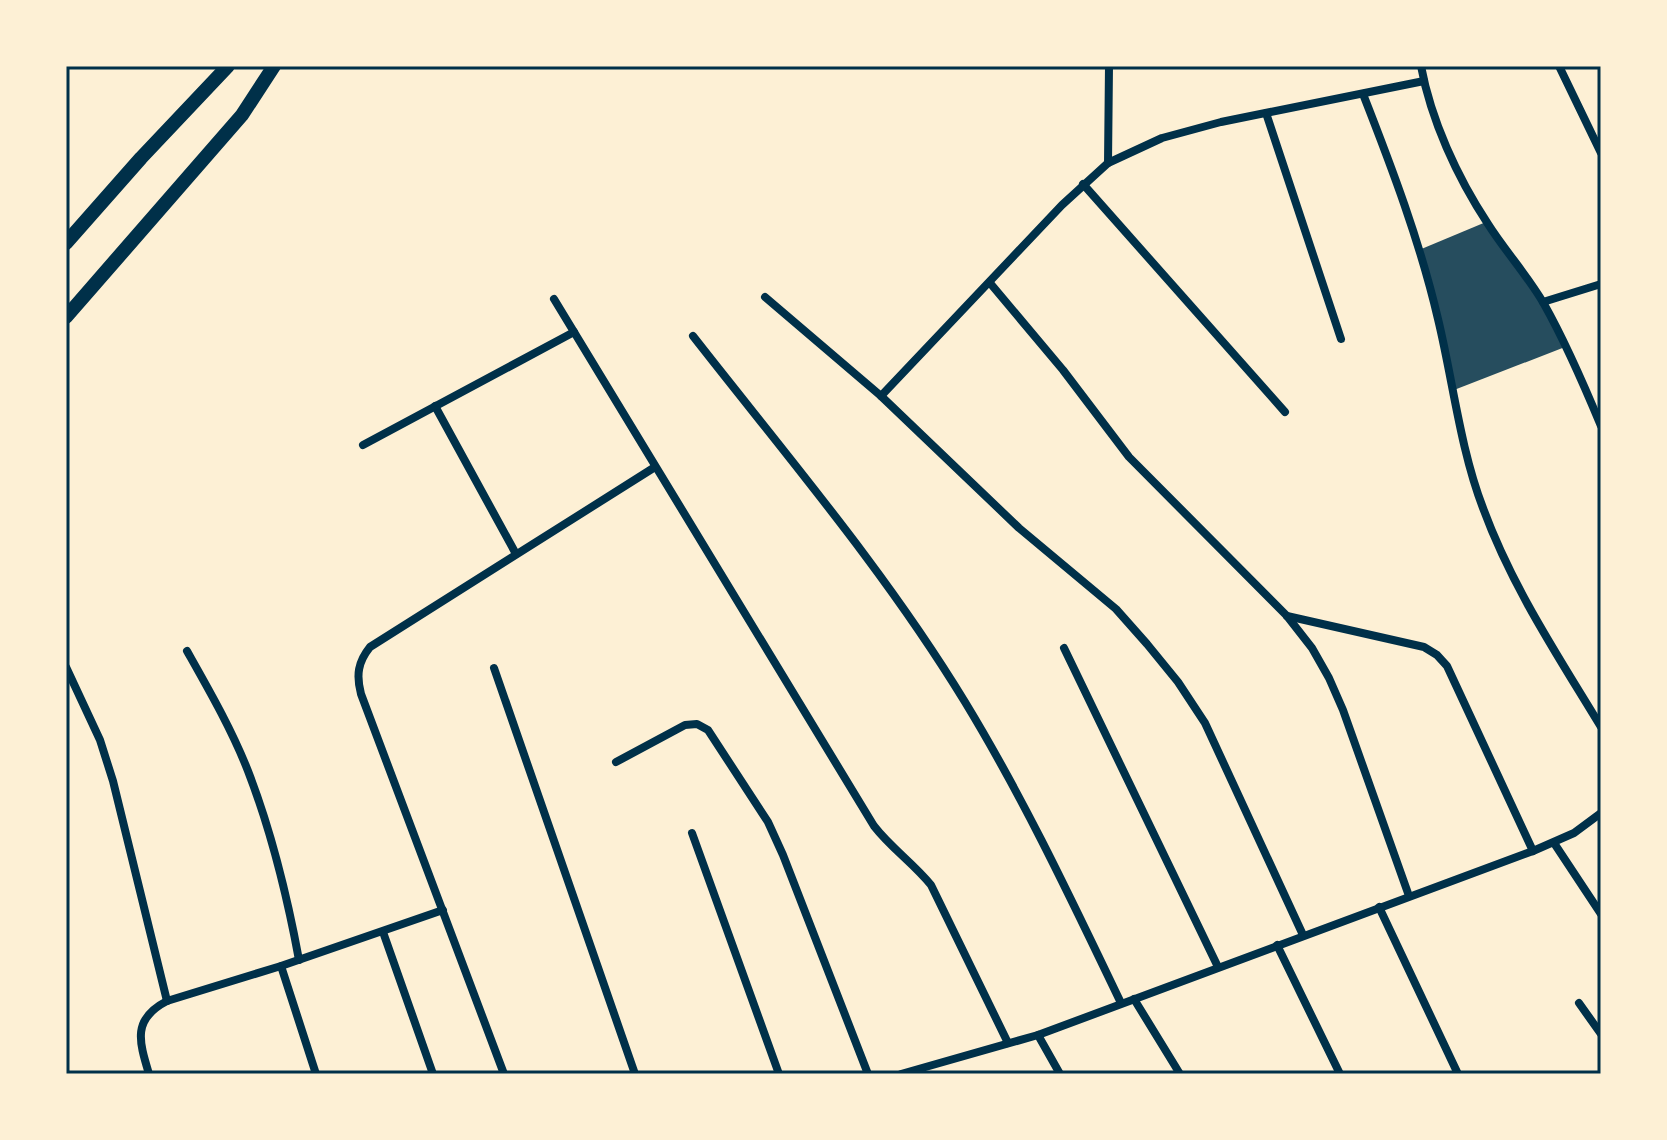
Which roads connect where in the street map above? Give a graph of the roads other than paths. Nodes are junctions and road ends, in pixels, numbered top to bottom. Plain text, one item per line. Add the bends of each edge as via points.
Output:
1 (228, 66) edge
2 (274, 66) edge
3 (1109, 66) edge
4 (1421, 66) edge
5 (1559, 66) edge
6 (1424, 81) junction
7 (1363, 94) junction
8 (1266, 113) junction
9 (1601, 153) edge
10 (1108, 163) junction
11 (1083, 184) junction
12 (66, 243) edge
13 (990, 283) junction
14 (1601, 284) edge
15 (765, 297) dead end
16 (554, 299) dead end
17 (1543, 302) junction
18 (66, 317) edge
19 (574, 332) junction
20 (693, 336) dead end
21 (1341, 339) dead end
22 (881, 396) junction
23 (435, 406) junction
24 (1285, 412) dead end
25 (1601, 426) edge
26 (363, 445) dead end
27 (655, 467) junction
28 (516, 554) junction
29 (1287, 616) junction
30 (1064, 648) dead end
31 (187, 651) dead end
32 (66, 667) edge
33 (494, 668) dead end
34 (1601, 727) edge
35 (616, 762) dead end
36 (1601, 813) edge
37 (692, 833) dead end
38 (1554, 843) junction
39 (1533, 851) junction
40 (1409, 896) junction
41 (1379, 907) junction
42 (443, 910) junction
43 (1601, 914) edge
44 (383, 932) junction
45 (1303, 935) junction
46 (1277, 945) junction
47 (299, 960) junction
48 (281, 966) junction
49 (1218, 967) junction
50 (1134, 999) junction
51 (167, 1001) junction
52 (1121, 1003) junction
53 (1579, 1003) dead end
54 (1601, 1034) edge
55 (1038, 1035) junction
56 (1008, 1043) junction
57 (149, 1074) edge
58 (316, 1074) edge
59 (433, 1074) edge
60 (504, 1074) edge
61 (635, 1074) edge
62 (779, 1074) edge
63 (868, 1074) edge
64 (901, 1074) edge
65 (1060, 1074) edge
66 (1180, 1074) edge
67 (1340, 1074) edge
68 (1458, 1074) edge

1 - 12 street
2 - 18 street via 242,115
3 - 10 street
4 - 6 street
5 - 9 street
6 - 7 street
6 - 17 street via 1461,177
7 - 8 street
7 - 34 street via 1417,240 1482,506 1532,614
8 - 10 street via 1162,138
8 - 21 street
10 - 11 street
11 - 13 street
11 - 24 street
13 - 22 street
13 - 29 street via 1151,482
14 - 17 street
15 - 22 street
16 - 19 street
17 - 25 street
19 - 23 street
19 - 27 street
20 - 52 street via 897,600 964,700 1025,805
22 - 45 street via 1019,528 1116,609 1178,682 1205,723
23 - 26 street
23 - 28 street
27 - 28 street
27 - 56 street via 874,826 931,885
28 - 42 street via 370,647 358,668 361,694
29 - 39 street via 1424,647 1437,655 1447,666
29 - 40 street via 1329,678
30 - 49 street
31 - 47 street via 247,769 270,831
32 - 51 street via 113,781
33 - 61 street
35 - 63 street via 685,725 708,730 768,822
36 - 38 street
37 - 62 street
38 - 39 street
38 - 43 street
39 - 40 street
40 - 41 street
41 - 45 street
41 - 68 street
42 - 44 street
42 - 60 street
44 - 47 street
44 - 59 street
45 - 46 street
46 - 49 street
46 - 67 street
47 - 48 street
48 - 51 street
48 - 58 street
49 - 50 street
50 - 52 street
50 - 66 street
51 - 57 street via 149,1014 140,1033
52 - 55 street
53 - 54 street
55 - 56 street
55 - 65 street
56 - 64 street

